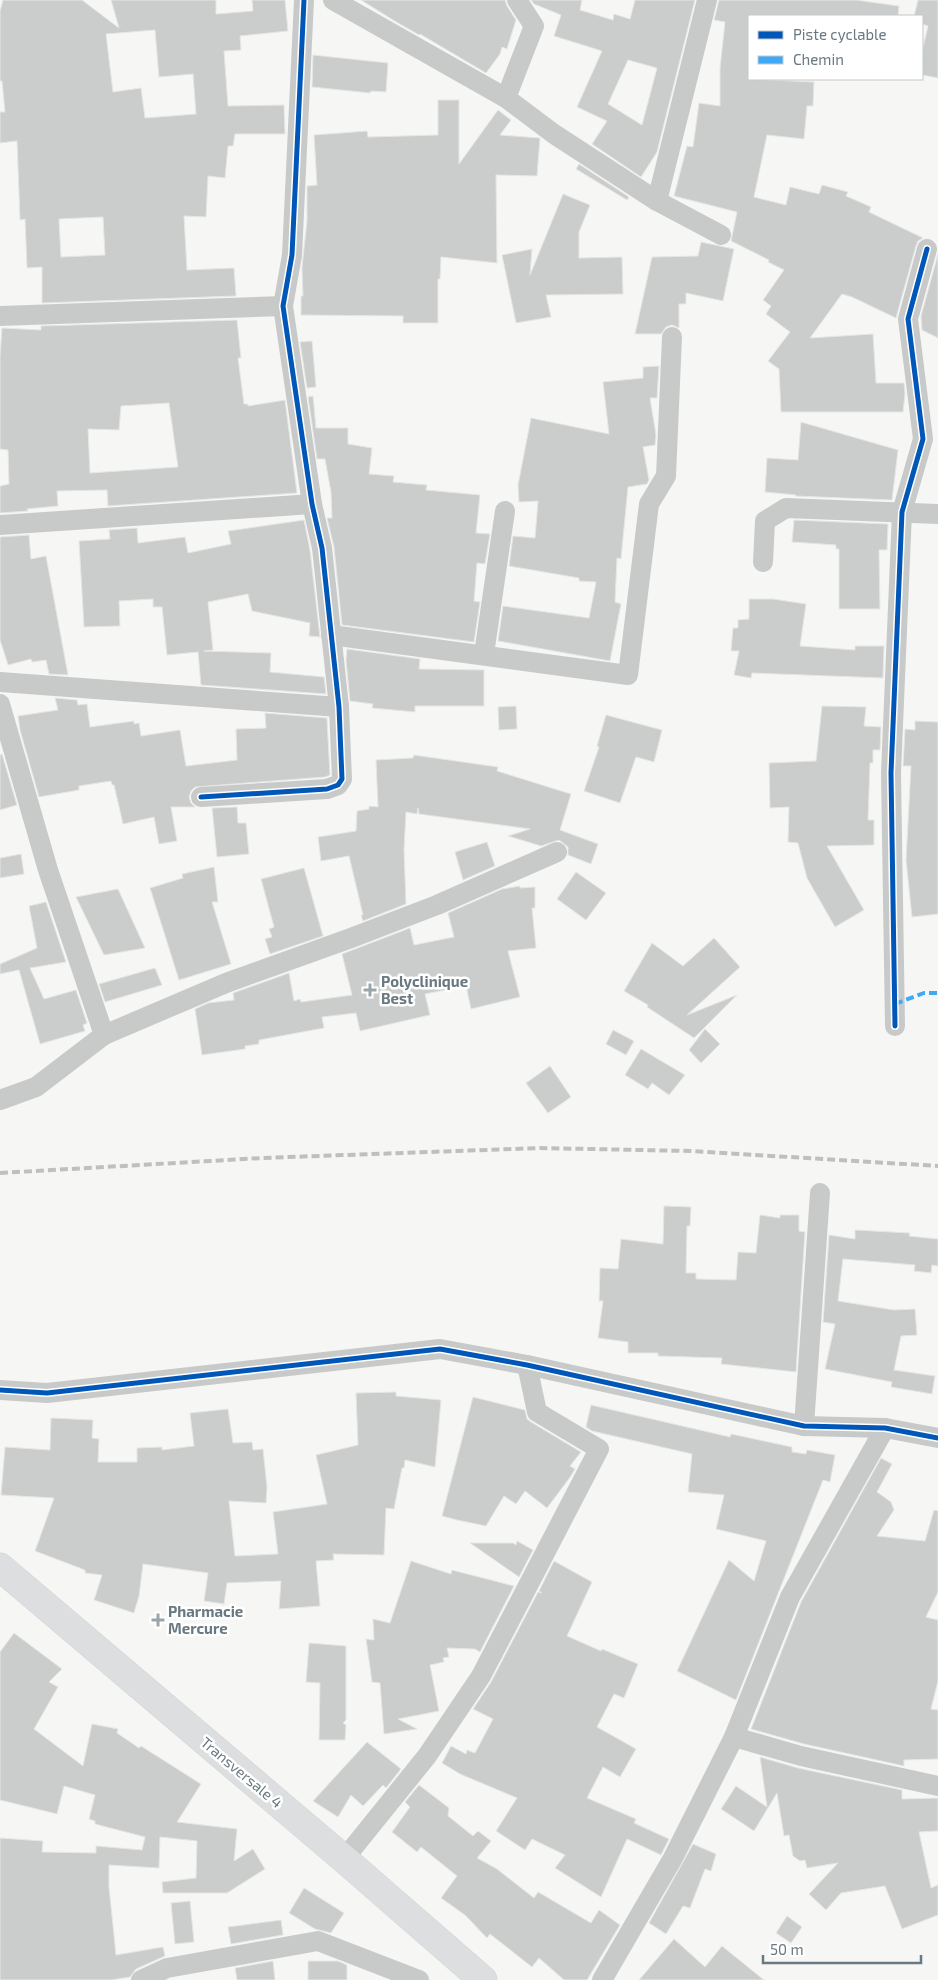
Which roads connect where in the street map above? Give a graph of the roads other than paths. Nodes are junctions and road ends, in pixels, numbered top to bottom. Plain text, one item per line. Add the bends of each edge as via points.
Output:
1 (304, 0) edge
2 (333, 0) edge
3 (517, 0) edge
4 (707, 0) edge
5 (506, 98) junction
6 (657, 201) junction
7 (721, 235) dead end
8 (928, 249) dead end
9 (283, 306) junction
10 (0, 316) edge
11 (672, 338) dead end
12 (312, 504) junction
13 (505, 511) dead end
14 (902, 512) junction
15 (938, 514) edge
16 (0, 525) edge
17 (763, 562) dead end
18 (331, 635) junction
19 (484, 654) junction
20 (0, 682) edge
21 (0, 704) edge
22 (339, 707) junction
23 (201, 797) dead end
24 (557, 852) dead end
25 (895, 1026) dead end
26 (104, 1036) junction
27 (0, 1100) edge
28 (820, 1193) dead end
29 (527, 1365) junction
30 (0, 1390) edge
31 (804, 1426) junction
32 (885, 1428) junction
33 (938, 1438) edge
34 (1, 1569) edge
35 (734, 1737) junction
36 (938, 1786) edge
37 (344, 1858) junction
38 (141, 1980) edge
39 (419, 1980) edge
40 (483, 1980) edge
41 (602, 1980) edge

1 - 9 street via 292,256
2 - 5 street
3 - 5 street via 534,26
4 - 6 street
5 - 6 street via 554,134
6 - 7 street
8 - 14 street via 908,319 924,439
9 - 10 street
9 - 12 street
11 - 19 street via 666,476 649,504 628,674
12 - 16 street
12 - 18 street via 322,548
13 - 19 street
14 - 15 street
14 - 17 street via 786,508 765,521
14 - 25 street via 891,773
18 - 19 street
18 - 22 street
20 - 22 street
21 - 26 street via 48,870
22 - 23 street via 342,779 338,786
24 - 26 street via 437,905 226,983
26 - 27 street via 36,1087
28 - 31 street
29 - 30 street via 440,1349 47,1393
29 - 31 street
29 - 37 street via 538,1412 599,1449 481,1676 427,1756
31 - 32 street
32 - 33 street
32 - 35 street via 790,1597
34 - 37 main road, Transversale 4
35 - 36 street via 800,1756
35 - 41 street via 673,1858
37 - 40 main road, Transversale 4
38 - 39 street via 167,1968 318,1942

